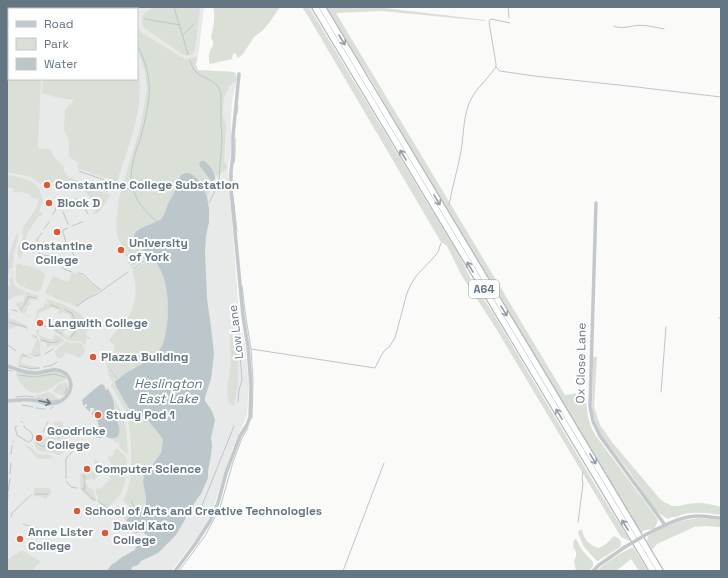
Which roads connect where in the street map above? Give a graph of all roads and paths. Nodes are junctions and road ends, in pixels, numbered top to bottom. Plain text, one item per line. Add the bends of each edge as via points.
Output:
1 (315, 7) edge
2 (322, 7) edge
3 (239, 74) dead end
4 (596, 203) dead end
5 (7, 366) edge
6 (7, 401) edge
7 (721, 518) edge
8 (665, 525) junction
9 (175, 571) edge
10 (593, 571) edge
11 (653, 571) edge
12 (660, 571) edge

11 -> 1 highway, A64
2 -> 12 highway, A64
3 - 9 street, Low Lane via 231,189 248,347 250,417 237,443 210,521
4 - 8 street, Ox Close Lane via 590,407 593,422 600,436
6 -> 5 street via 25,399 48,404 57,403 68,396 71,384 68,375 58,370 34,374
7 - 8 street via 698,516
8 - 10 street, bridge via 625,547

